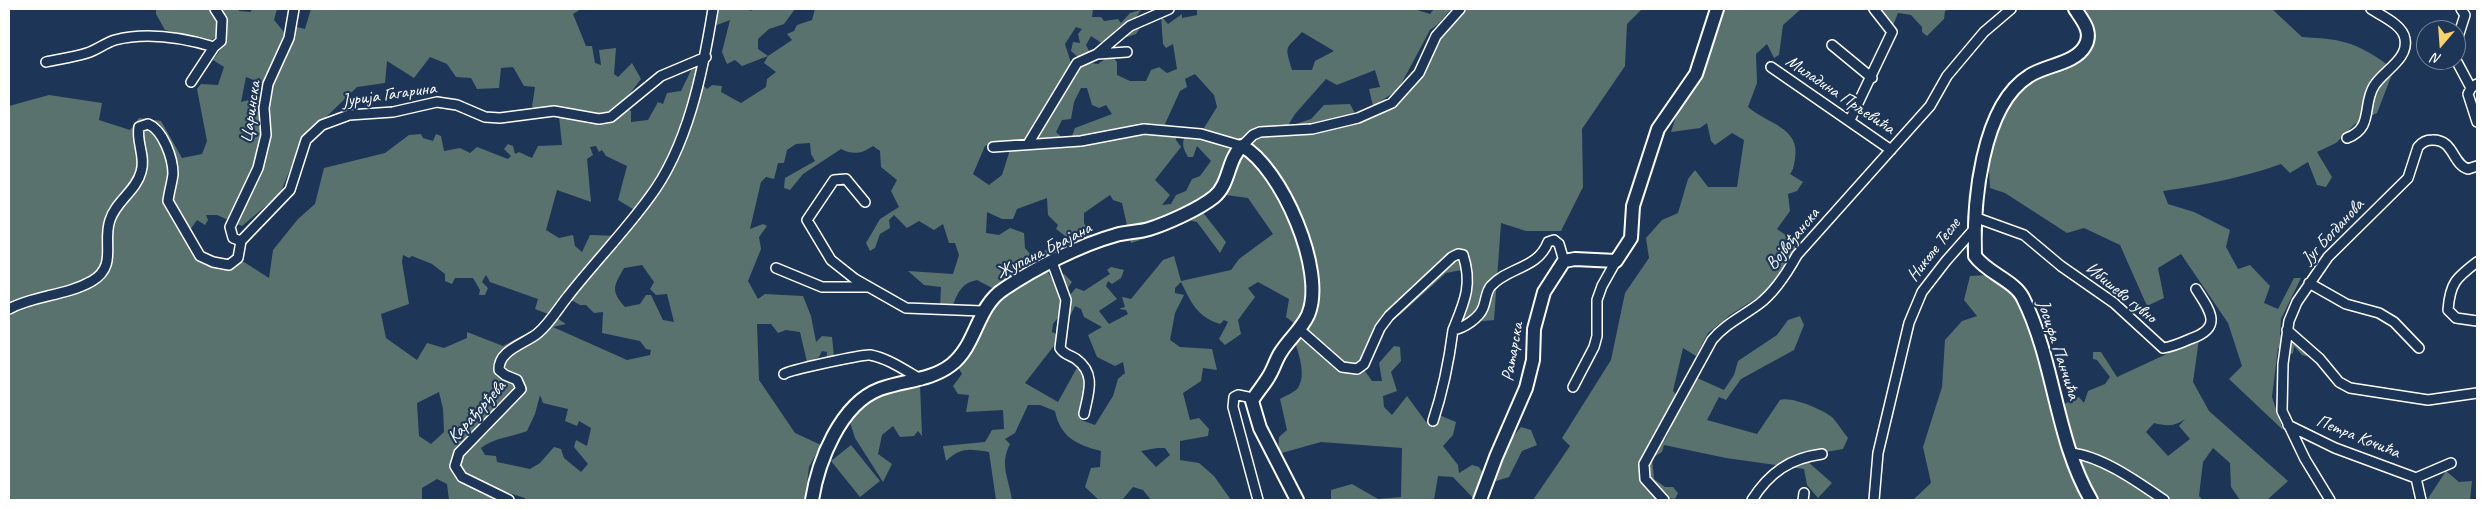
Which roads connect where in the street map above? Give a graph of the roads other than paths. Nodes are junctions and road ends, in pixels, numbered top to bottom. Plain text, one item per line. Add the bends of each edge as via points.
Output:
1 (215, 9) edge
2 (294, 9) edge
3 (714, 9) edge
4 (1169, 9) edge
5 (1460, 9) edge
6 (1717, 9) edge
7 (1874, 9) edge
8 (2011, 9) edge
9 (2075, 9) edge
10 (2371, 9) edge
11 (1832, 45) dead end
12 (214, 47) junction
13 (1127, 52) dead end
14 (1097, 54) junction
15 (706, 57) junction
16 (46, 62) dead end
17 (1771, 67) dead end
18 (2463, 70) edge
19 (1872, 78) junction
20 (192, 82) dead end
21 (2474, 86) edge
22 (1850, 120) junction
23 (2477, 122) edge
24 (2348, 138) dead end
25 (1028, 144) junction
26 (1242, 146) junction
27 (993, 147) dead end
28 (1891, 150) junction
29 (2477, 166) edge
30 (864, 202) dead end
31 (1977, 223) junction
32 (241, 241) junction
33 (1564, 261) junction
34 (1052, 262) junction
35 (1616, 262) junction
36 (2477, 262) edge
37 (776, 268) dead end
38 (2309, 283) junction
39 (869, 287) junction
40 (2196, 288) dead end
41 (9, 309) edge
42 (982, 311) junction
43 (2477, 321) edge
44 (1300, 330) junction
45 (1453, 330) junction
46 (2287, 330) junction
47 (2419, 348) dead end
48 (784, 374) dead end
49 (922, 380) junction
50 (1573, 387) dead end
51 (2477, 393) edge
52 (1252, 401) junction
53 (1084, 414) dead end
54 (1433, 421) dead end
55 (2288, 426) junction
56 (2071, 453) junction
57 (1822, 454) dead end
58 (2451, 463) dead end
59 (2416, 478) junction
60 (509, 500) edge
61 (812, 500) edge
62 (1258, 500) edge
63 (1297, 500) edge
64 (1480, 500) edge
65 (1664, 500) edge
66 (1752, 500) edge
67 (1874, 500) edge
68 (2091, 500) edge
69 (2164, 500) edge
70 (2330, 500) edge
71 (2421, 500) edge

1 - 12 street via 222,20 223,30 221,41
2 - 32 street, Царинска via 289,38 268,84 264,108 266,135 258,168 230,227 233,238
3 - 15 street
4 - 14 street via 1130,26
5 - 26 street, Жупана Брајана via 1436,36 1419,73 1392,103 1358,118 1312,129 1260,132
6 - 35 street via 1696,74 1658,129 1633,206 1632,238
7 - 19 street via 1892,32
8 - 28 street, Војвођанска via 1984,32 1946,76 1930,106
9 - 31 street, Николе Тесле via 2089,32 2082,52 2020,82 1993,121 1982,159
10 - 24 street via 2402,31 2405,50 2375,84 2363,126
11 - 19 street
12 - 16 street via 195,41 133,37 114,40 89,53
12 - 20 street
13 - 14 street
14 - 25 street via 1077,62
15 - 32 street, Јурија Гагарина via 661,76 611,117 599,119 554,111 485,117 457,105 437,102 393,112 348,115 322,125 306,140 290,190
15 - 60 street, Карађорђева via 680,143 650,197 539,332 505,354 499,362 499,370 517,380 521,389 459,453 455,466 462,477
17 - 22 street, Миладина Прљевића
18 - 21 street
19 - 22 street
21 - 23 street via 2468,94
22 - 28 street, Миладина Прљевића
25 - 26 street via 1081,141 1144,129 1201,134
25 - 27 street
26 - 34 street, Жупана Брајана via 1231,158 1223,185 1213,198 1168,222 1094,242
26 - 44 street via 1253,151 1260,160 1299,225 1309,259 1311,281 1310,307
28 - 65 street, Војвођанска via 1797,256 1774,290 1712,340 1644,464 1645,479
29 - 38 street, Југ Богданова via 2463,167 2444,142 2422,143 2408,178 2336,248
30 - 39 street via 846,179 834,180 807,220 831,260
31 - 40 street, Ибишево гувно via 2024,235 2114,303 2163,348 2209,330 2210,310
31 - 56 street, Јосифа Панчића via 1975,256 1991,273 2022,295 2032,317
31 - 67 street, Николе Тесле via 1922,292 1909,323 1878,452
32 - 41 street via 238,258 229,265 200,256 168,201 173,173 167,147 154,126 148,124 139,127 143,157 138,181 109,221 109,258 103,272 72,290 22,302
33 - 35 street
33 - 45 street via 1560,244 1554,240 1548,242 1540,257 1489,287 1477,317
33 - 64 street, Ратарска via 1544,292 1534,329 1533,360 1526,388
34 - 42 street, Жупана Брајана via 1004,289
34 - 53 street via 1066,300 1060,348 1079,361 1089,373
35 - 50 street via 1597,300 1594,347
36 - 43 street via 2452,285 2448,310 2456,318
37 - 39 street via 822,287
38 - 46 street, Југ Богданова via 2292,312
38 - 47 street, Југ Богданова via 2346,304 2380,313 2394,322
39 - 42 street via 906,308
42 - 49 street, Жупана Брајана via 964,349 952,365
44 - 45 street via 1342,367 1357,369 1364,364 1380,328 1390,316 1458,254 1463,255 1465,262 1468,290
44 - 52 street via 1279,354 1269,377
45 - 54 street via 1445,381
46 - 51 street via 2320,359 2339,382 2350,388 2428,400
46 - 55 street, Југ Богданова via 2281,404
48 - 49 street via 797,368 867,354
49 - 61 street, Жупана Брајана via 880,389 844,419 822,456
52 - 62 street via 1238,395 1234,397 1233,407
52 - 63 street via 1257,420
55 - 59 street, Петра Кочића via 2335,448
55 - 70 street, Југ Богданова
56 - 68 street, Јосифа Панчића
56 - 69 street via 2101,463
57 - 66 street via 1803,457 1777,470 1762,484
58 - 59 street, Петра Кочића
59 - 71 street, Петра Кочића

